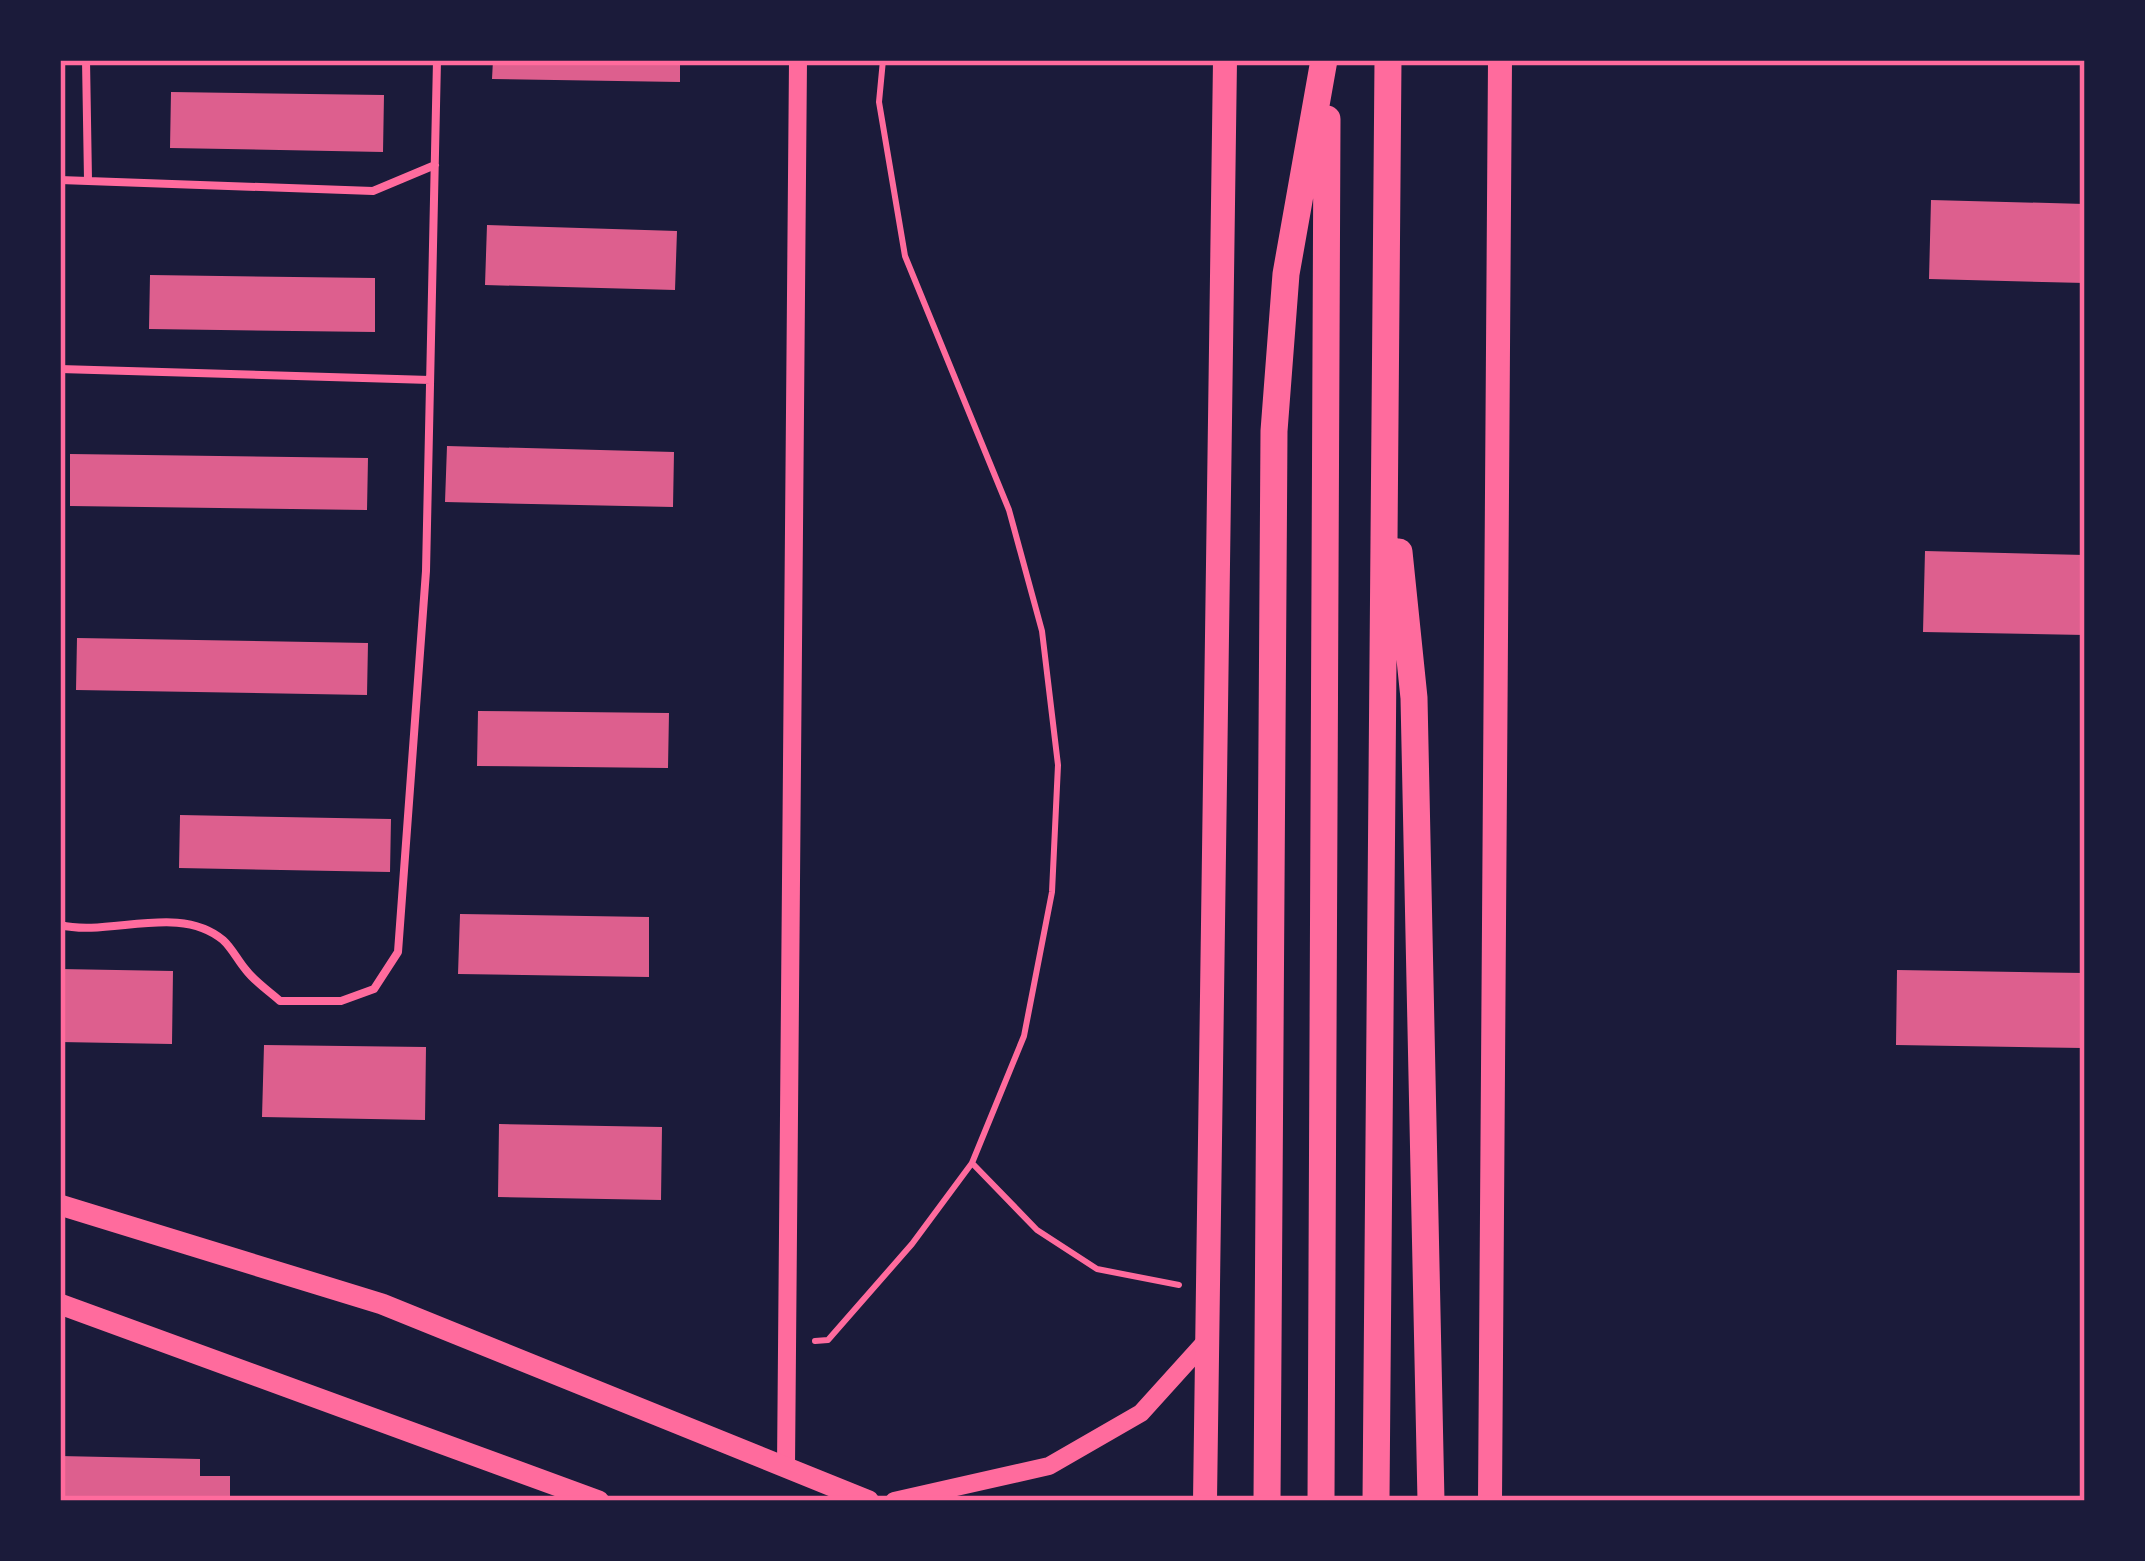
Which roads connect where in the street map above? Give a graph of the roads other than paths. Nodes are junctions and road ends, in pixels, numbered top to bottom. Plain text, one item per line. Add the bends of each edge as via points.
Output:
1 (86, 60) edge
2 (437, 60) edge
3 (798, 60) edge
4 (1225, 60) edge
5 (1326, 60) edge
6 (1388, 60) edge
7 (1500, 60) edge
8 (435, 165) junction
9 (60, 180) edge
10 (88, 180) junction
11 (60, 369) edge
12 (430, 380) junction
13 (1385, 417) junction
14 (60, 926) edge
15 (60, 1205) edge
16 (60, 1304) edge
17 (1208, 1340) junction
18 (786, 1467) junction
19 (599, 1501) edge
20 (869, 1501) edge
21 (894, 1501) edge
22 (1205, 1501) edge
23 (1267, 1501) edge
24 (1321, 1501) edge
25 (1376, 1501) edge
26 (1430, 1501) edge
27 (1490, 1501) edge

1 - 10 lane
2 - 8 lane
3 - 18 street
4 - 17 main road
5 - 23 highway via 1286,274 1274,430
5 - 24 highway
6 - 13 highway
7 - 27 main road
8 - 10 lane via 373,191
8 - 12 lane
9 - 10 lane
11 - 12 lane
12 - 14 lane via 426,571 398,952 374,989 341,1001 280,1001 223,939 180,922
13 - 25 highway
13 - 26 highway via 1414,698
15 - 18 main road via 382,1304
16 - 19 main road
17 - 21 street via 1141,1413 1049,1466
17 - 22 main road
18 - 20 main road

